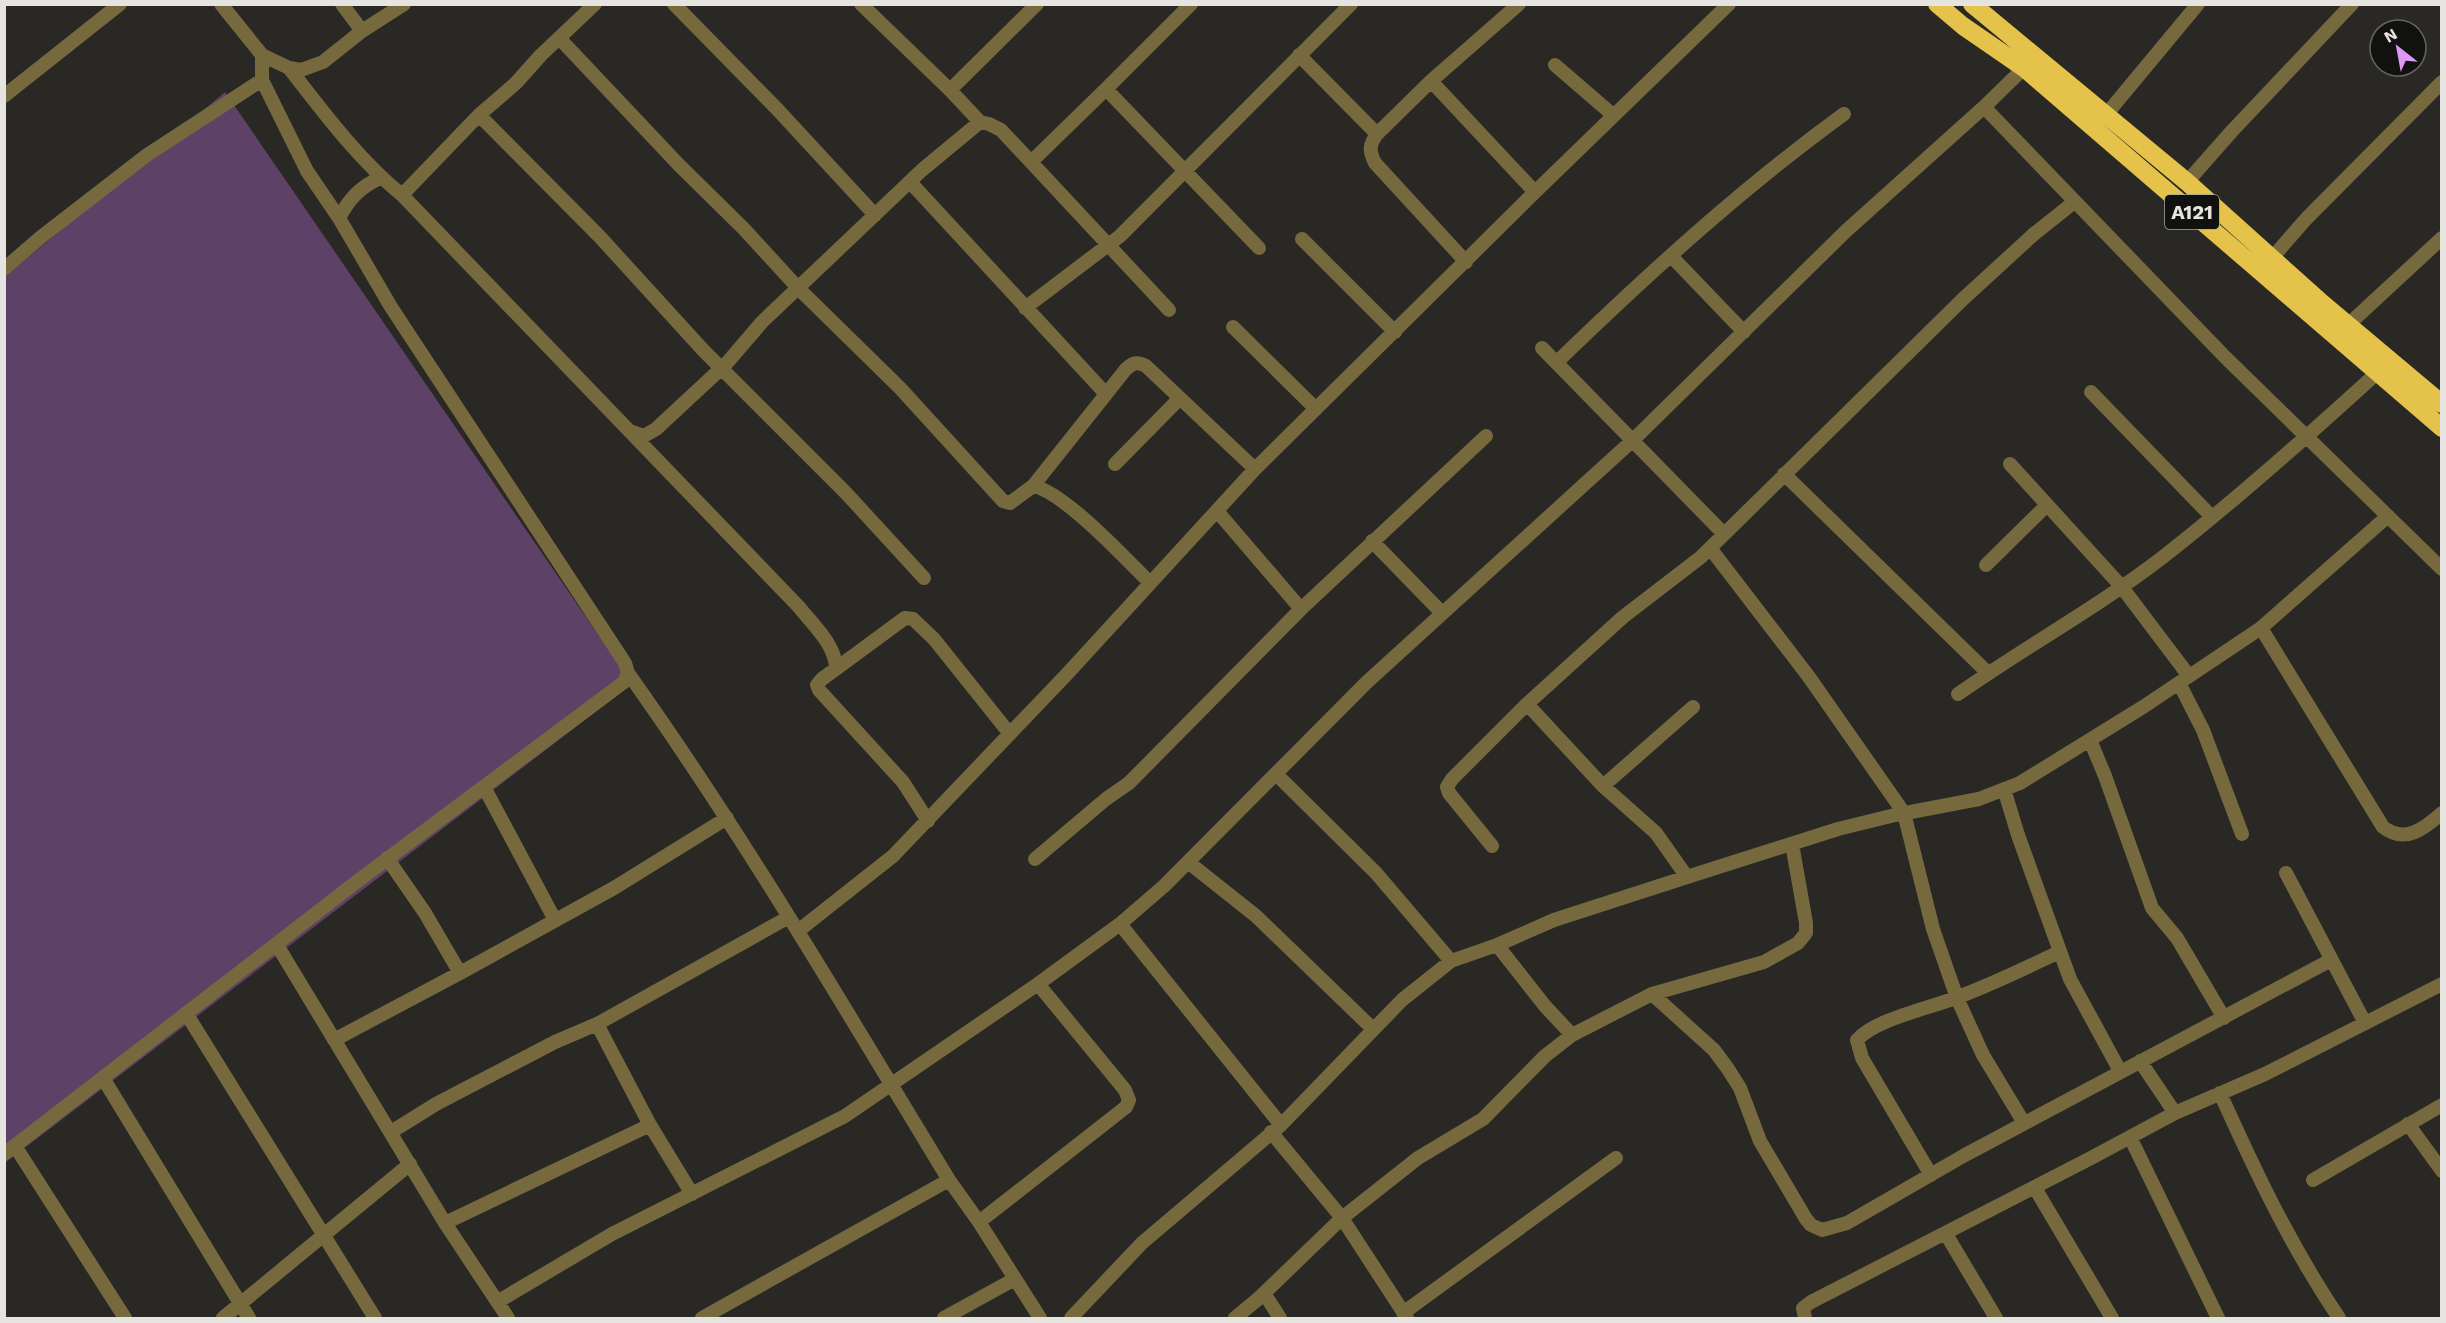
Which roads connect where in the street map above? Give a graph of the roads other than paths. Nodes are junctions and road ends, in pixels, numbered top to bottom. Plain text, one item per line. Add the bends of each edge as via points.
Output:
1 (120, 4) edge
2 (221, 4) edge
3 (342, 4) edge
4 (404, 4) edge
5 (595, 4) edge
6 (674, 4) edge
7 (861, 4) edge
8 (1036, 4) edge
9 (1191, 4) edge
10 (1352, 4) edge
11 (1519, 4) edge
12 (1729, 4) edge
13 (1937, 4) edge
14 (1972, 4) edge
15 (2198, 4) edge
16 (2352, 4) edge
17 (362, 32) junction
18 (560, 39) junction
19 (262, 55) junction
20 (1299, 55) junction
21 (1555, 65) dead end
22 (289, 68) junction
23 (2024, 68) junction
24 (262, 80) junction
25 (1431, 81) junction
26 (2442, 82) edge
27 (1106, 88) junction
28 (950, 90) junction
29 (4, 96) edge
30 (1983, 107) junction
31 (1844, 114) dead end
32 (479, 115) junction
33 (1613, 115) junction
34 (2105, 116) junction
35 (980, 122) junction
36 (1377, 134) junction
37 (1031, 162) junction
38 (1184, 171) junction
39 (380, 178) junction
40 (910, 182) junction
41 (2187, 182) junction
42 (1535, 192) junction
43 (402, 195) junction
44 (2073, 203) junction
45 (875, 215) junction
46 (339, 218) junction
47 (1302, 238) dead end
48 (2442, 238) edge
49 (1108, 245) junction
50 (1259, 248) dead end
51 (1671, 256) junction
52 (2272, 258) junction
53 (1466, 262) junction
54 (4, 269) edge
55 (799, 289) junction
56 (1025, 308) junction
57 (1169, 310) dead end
58 (2349, 324) junction
59 (1233, 327) dead end
60 (1395, 332) junction
61 (1744, 332) junction
62 (1542, 348) dead end
63 (1557, 362) junction
64 (721, 368) junction
65 (2378, 372) junction
66 (2091, 392) dead end
67 (1106, 394) junction
68 (1180, 399) junction
69 (2442, 404) edge
70 (1316, 409) junction
71 (2442, 428) edge
72 (629, 430) junction
73 (1486, 436) dead end
74 (2307, 437) junction
75 (1632, 441) junction
76 (1115, 464) dead end
77 (2010, 464) dead end
78 (1255, 469) junction
79 (1784, 474) junction
80 (1033, 486) junction
81 (2047, 505) junction
82 (1216, 511) junction
83 (2211, 516) junction
84 (2388, 516) junction
85 (1724, 534) junction
86 (1372, 542) junction
87 (1710, 548) junction
88 (1986, 565) dead end
89 (2442, 569) edge
90 (924, 578) dead end
91 (1150, 583) junction
92 (2121, 586) junction
93 (1301, 609) junction
94 (1442, 613) junction
95 (2261, 628) junction
96 (836, 669) junction
97 (628, 673) junction
98 (1988, 673) junction
99 (2184, 680) junction
100 (1958, 694) dead end
101 (1527, 704) junction
102 (1693, 707) dead end
103 (1010, 734) junction
104 (2090, 740) junction
105 (1276, 774) junction
106 (1603, 786) junction
107 (484, 787) junction
108 (2004, 789) junction
109 (1904, 813) junction
110 (2442, 813) edge
111 (727, 818) junction
112 (928, 820) junction
113 (2242, 834) dead end
114 (1792, 844) junction
115 (1492, 846) dead end
116 (387, 858) junction
117 (1035, 859) dead end
118 (1188, 862) junction
119 (2286, 873) dead end
120 (1687, 877) junction
121 (789, 917) junction
122 (555, 920) junction
123 (1120, 924) junction
124 (798, 931) junction
125 (277, 945) junction
126 (1497, 945) junction
127 (2059, 952) junction
128 (2331, 960) junction
129 (1451, 962) junction
130 (460, 973) junction
131 (1038, 984) junction
132 (2442, 984) edge
133 (1652, 994) junction
134 (1958, 998) junction
135 (186, 1013) junction
136 (2224, 1018) junction
137 (2365, 1023) junction
138 (597, 1024) junction
139 (1373, 1029) junction
140 (1572, 1035) junction
141 (334, 1040) junction
142 (2140, 1061) junction
143 (2120, 1071) junction
144 (103, 1078) junction
145 (892, 1086) junction
146 (2220, 1093) junction
147 (2442, 1105) edge
148 (2175, 1113) junction
149 (2024, 1123) junction
150 (2409, 1124) junction
151 (650, 1125) junction
152 (1276, 1128) junction
153 (391, 1132) junction
154 (2130, 1137) junction
155 (10, 1150) edge
156 (1616, 1158) dead end
157 (410, 1164) junction
158 (2442, 1171) edge
159 (1931, 1175) junction
160 (949, 1180) junction
161 (2313, 1180) dead end
162 (2035, 1188) junction
163 (692, 1194) junction
164 (1342, 1218) junction
165 (979, 1222) junction
166 (445, 1223) junction
167 (1946, 1234) junction
168 (324, 1235) junction
169 (1015, 1278) junction
170 (1264, 1293) junction
171 (497, 1302) junction
172 (240, 1304) junction
173 (1405, 1316) edge
174 (125, 1318) edge
175 (223, 1318) edge
176 (249, 1318) edge
177 (375, 1318) edge
178 (508, 1318) edge
179 (702, 1318) edge
180 (944, 1318) edge
181 (1040, 1318) edge
182 (1071, 1318) edge
183 (1235, 1318) edge
184 (1280, 1318) edge
185 (1805, 1318) edge
186 (1996, 1318) edge
187 (2112, 1318) edge
188 (2218, 1318) edge
189 (2339, 1318) edge

1 - 29 street
2 - 19 street
3 - 17 street
4 - 17 street
5 - 18 street
6 - 45 street
7 - 28 street
8 - 28 street
9 - 27 street
10 - 20 street
11 - 25 street
12 - 33 street
13 - 23 highway, A121
14 - 34 highway, A121
15 - 34 street
16 - 41 street
17 - 22 street via 322,62 301,70
18 - 32 street
18 - 55 street
19 - 22 street
19 - 24 street
20 - 36 street
20 - 38 street
21 - 33 street
22 - 39 street
23 - 30 street
23 - 65 highway, A121
24 - 46 street via 307,171
24 - 54 street via 147,155
25 - 36 street
25 - 42 street
26 - 52 street
27 - 37 street
27 - 38 street
28 - 35 street
30 - 44 street
30 - 61 street via 1846,231
31 - 51 street via 1749,186
32 - 43 street
32 - 64 street via 600,237
33 - 42 street
34 - 41 highway, A121
35 - 37 street via 1001,130
35 - 40 street
36 - 53 street via 1370,152 1375,163
37 - 49 street
38 - 49 street
38 - 50 street
39 - 43 street
39 - 46 street via 348,200
40 - 45 street
40 - 56 street
41 - 52 highway, A121
42 - 53 street
43 - 72 street
44 - 74 street
44 - 79 street via 1963,299
45 - 55 street
46 - 97 street via 391,307
47 - 60 street
48 - 58 street
49 - 56 street
49 - 57 street
51 - 61 street
51 - 63 street
52 - 58 highway, A121
53 - 60 street
55 - 64 street via 762,322
55 - 80 street via 900,388 1003,501 1010,503
56 - 67 street
58 - 69 highway, A121
59 - 70 street
60 - 70 street
61 - 75 street
62 - 63 street
63 - 75 street
64 - 72 street via 656,429 644,436
64 - 90 street
65 - 71 highway, A121
65 - 74 street
66 - 83 street
67 - 68 street via 1126,369 1140,363
67 - 80 street
68 - 76 street
68 - 78 street
70 - 78 street
72 - 96 street via 799,607 832,650
73 - 86 street
74 - 83 street
74 - 84 street
75 - 85 street
75 - 94 street
77 - 81 street
78 - 82 street
79 - 85 street
79 - 98 street
80 - 91 street via 1044,488 1085,519
81 - 88 street
81 - 92 street
82 - 91 street
82 - 93 street
83 - 92 street
84 - 89 street
84 - 95 street
85 - 87 street
86 - 93 street
86 - 94 street
87 - 101 street via 1623,617
87 - 109 street via 1809,677
91 - 103 street
92 - 98 street
92 - 99 street
93 - 117 street via 1129,783
94 - 105 street
95 - 99 street
95 - 110 street via 2383,827 2402,835 2424,829
96 - 103 street via 905,618 913,619 934,639
96 - 112 street via 817,685 819,690 903,782
97 - 107 street via 624,682
97 - 111 street
98 - 100 street
99 - 104 street
99 - 113 street
101 - 106 street
101 - 115 street via 1447,787
102 - 106 street
103 - 112 street
104 - 108 street
104 - 136 street via 2152,908 2178,938
105 - 118 street
105 - 129 street via 1376,873
106 - 120 street via 1656,833
107 - 116 street
107 - 122 street
108 - 109 street via 1979,799
108 - 127 street
109 - 114 street
109 - 134 street via 1933,929
111 - 121 street
111 - 122 street
112 - 124 street via 877,870
114 - 120 street
114 - 133 street via 1806,923 1806,933 1798,943 1764,962
116 - 125 street
116 - 130 street
118 - 123 street
118 - 139 street via 1256,916
119 - 128 street
120 - 126 street via 1554,920
121 - 124 street
121 - 138 street
122 - 130 street
123 - 131 street
123 - 152 street
124 - 145 street
125 - 135 street
125 - 141 street
126 - 129 street
126 - 140 street
127 - 134 street
127 - 143 street
128 - 136 street
128 - 137 street
129 - 139 street via 1402,1000
130 - 141 street
131 - 145 street
131 - 165 street via 1125,1090 1129,1100 1126,1107
132 - 137 street
133 - 140 street
133 - 159 street via 1714,1050 1728,1069 1740,1088 1760,1141 1811,1225 1826,1229 1847,1222
134 - 149 street via 1983,1055
134 - 159 street via 1902,1016 1863,1033 1857,1040 1862,1058
135 - 144 street
135 - 168 street
136 - 142 street
137 - 146 street
138 - 151 street
138 - 153 street via 436,1104
139 - 152 street
140 - 164 street via 1545,1056 1483,1119 1418,1158
141 - 153 street
142 - 143 street
142 - 148 street
143 - 149 street
144 - 155 street
144 - 172 street
145 - 160 street
145 - 163 street via 845,1116
146 - 148 street
146 - 189 street via 2272,1207 2310,1276
147 - 150 street
148 - 154 street
149 - 159 street
150 - 158 street
150 - 161 street
151 - 163 street
151 - 166 street
152 - 164 street
152 - 182 street via 1142,1243
153 - 157 street
154 - 162 street
154 - 188 street
155 - 174 street
156 - 173 street
157 - 166 street
157 - 168 street
160 - 165 street
160 - 179 street
162 - 167 street
162 - 187 street
163 - 171 street via 612,1234
164 - 170 street
164 - 173 street
165 - 169 street
166 - 171 street
167 - 185 street via 1811,1302 1803,1308
167 - 186 street
168 - 172 street
168 - 177 street
169 - 180 street
169 - 181 street
170 - 183 street
170 - 184 street
171 - 178 street
172 - 175 street
172 - 176 street

